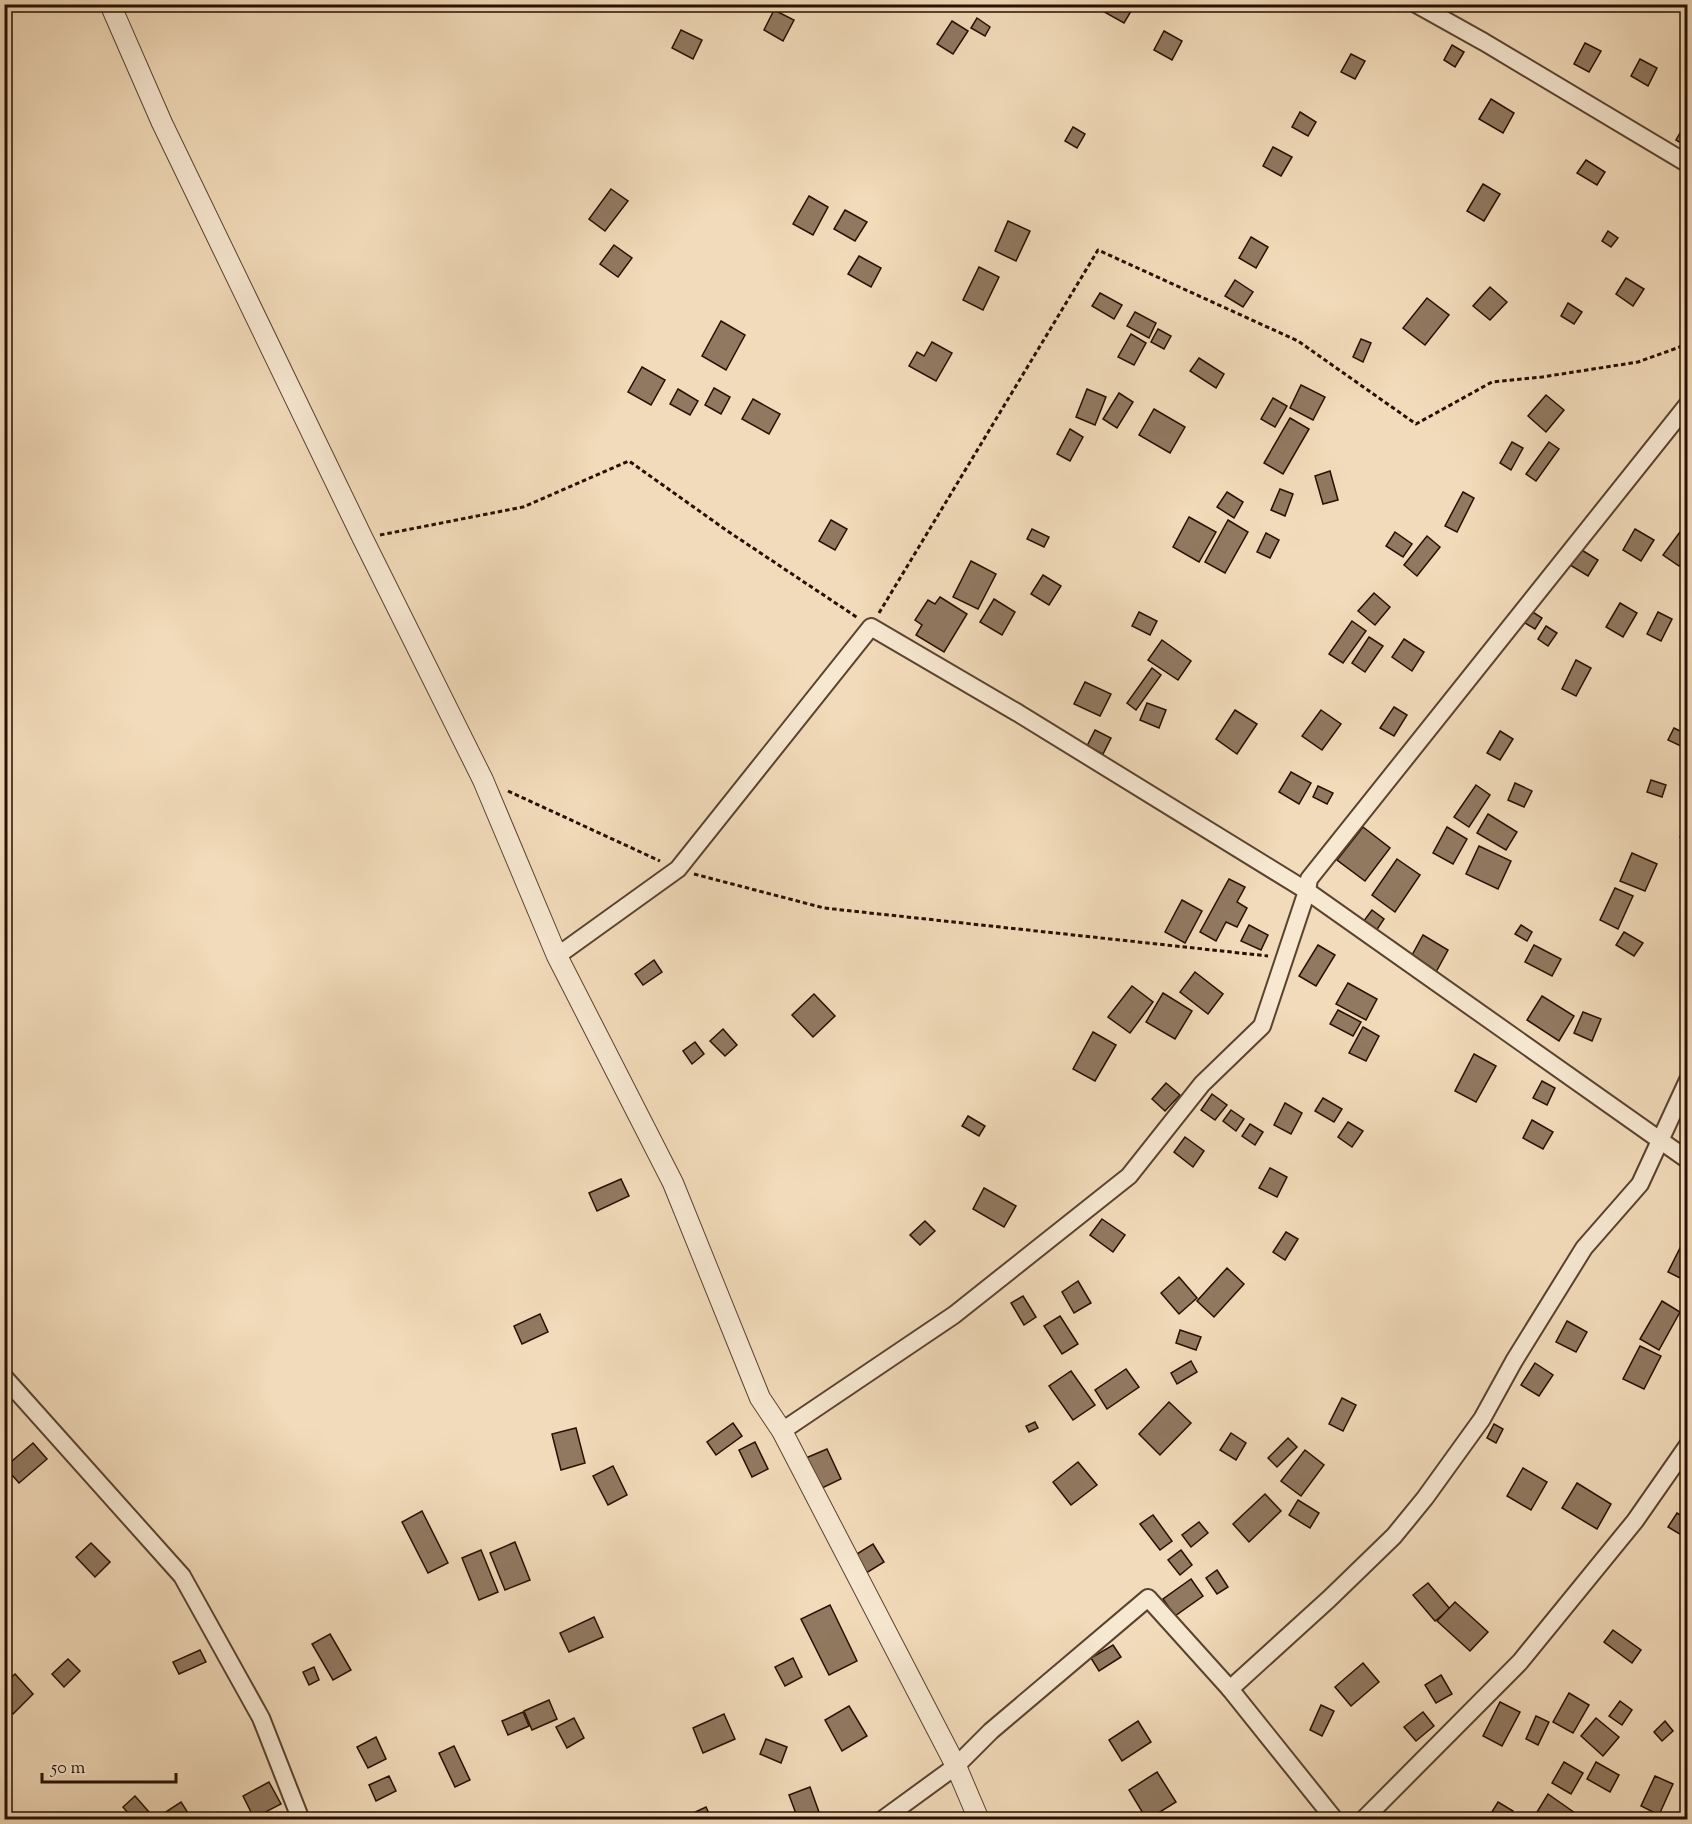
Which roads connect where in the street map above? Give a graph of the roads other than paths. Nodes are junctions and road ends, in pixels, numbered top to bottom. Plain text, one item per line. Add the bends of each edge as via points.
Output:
1 (110, 4) edge
2 (1416, 4) edge
3 (1688, 164) edge
4 (1688, 404) edge
5 (1307, 891) junction
6 (557, 956) junction
7 (1688, 1080) edge
8 (1660, 1140) junction
9 (1688, 1160) edge
10 (4, 1377) edge
11 (782, 1431) junction
12 (1688, 1445) edge
13 (1230, 1689) junction
14 (956, 1766) junction
15 (301, 1820) edge
16 (882, 1820) edge
17 (979, 1820) edge
18 (1335, 1820) edge
19 (1363, 1820) edge

1 - 6 street via 162,123 483,780
2 - 3 street
4 - 5 street via 1309,879
5 - 6 street via 871,627 678,869
5 - 8 street
5 - 11 street via 1262,1026 1202,1084 1129,1176 954,1315
6 - 11 street via 673,1183 760,1398
7 - 8 street
8 - 9 street
8 - 13 street via 1640,1184 1584,1248 1482,1419 1425,1498 1346,1584
10 - 15 street via 182,1576 261,1718
11 - 14 street
12 - 19 street via 1635,1521 1520,1662
13 - 14 street via 1148,1598 991,1731
13 - 18 street
14 - 16 street
14 - 17 street

